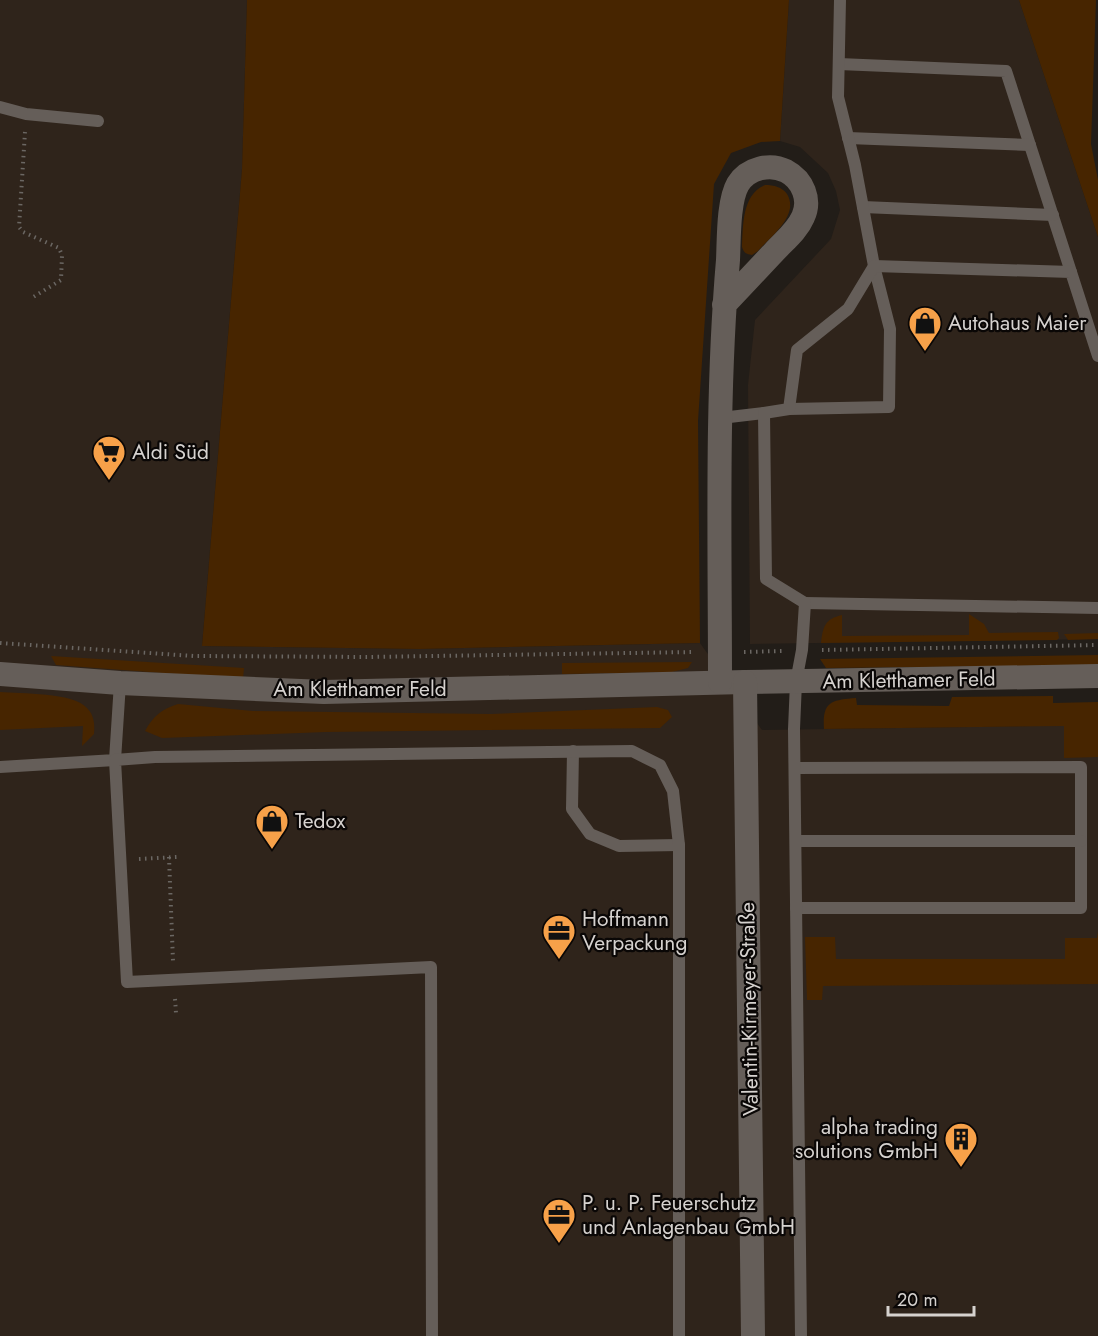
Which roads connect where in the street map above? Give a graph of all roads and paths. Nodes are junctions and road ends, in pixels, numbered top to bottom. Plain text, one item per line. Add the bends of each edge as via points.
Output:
1 (840, 0) edge
2 (839, 64) junction
3 (0, 107) edge
4 (26, 114) junction
5 (98, 121) dead end
6 (848, 138) junction
7 (1030, 145) junction
8 (862, 207) junction
9 (1053, 215) junction
10 (874, 266) junction
11 (1071, 272) junction
12 (30, 299) dead end
13 (724, 304) junction
14 (1098, 356) edge
15 (789, 409) junction
16 (764, 413) junction
17 (721, 418) junction
18 (805, 603) junction
19 (1098, 608) edge
20 (0, 643) edge
21 (1098, 645) edge
22 (802, 650) junction
23 (720, 652) junction
24 (0, 674) edge
25 (1098, 676) edge
26 (720, 682) junction
27 (745, 682) junction
28 (796, 682) junction
29 (120, 683) junction
30 (573, 751) junction
31 (115, 760) junction
32 (0, 767) edge
33 (795, 768) junction
34 (796, 841) junction
35 (1081, 841) junction
36 (679, 845) junction
37 (169, 857) junction
38 (177, 857) dead end
39 (120, 861) junction
40 (796, 908) junction
41 (174, 980) junction
42 (176, 1013) dead end
43 (432, 1336) edge
44 (679, 1336) edge
45 (753, 1336) edge
46 (801, 1336) edge

1 - 2 lane
2 - 6 lane via 838,97
2 - 7 lane via 1006,71
3 - 4 lane
4 - 5 lane
4 - 12 path via 19,227 59,248 62,255 61,280
6 - 7 lane
6 - 8 lane
7 - 9 lane
8 - 9 lane
8 - 10 lane
9 - 11 lane
10 - 11 lane
10 - 15 lane via 848,309 797,350
10 - 15 lane via 890,329 890,407
11 - 14 lane
13 - 13 street via 738,183 762,168 781,169 802,187 804,215 794,231
13 - 17 street
15 - 16 lane
16 - 17 lane
16 - 18 lane via 766,579
17 - 23 street
18 - 19 lane
18 - 22 lane
20 - 23 path via 204,656
21 - 22 path
22 - 23 path
22 - 28 lane
23 - 26 street
24 - 29 street, Am Kletthamer Feld
25 - 28 street, Am Kletthamer Feld
26 - 27 street, Am Kletthamer Feld
26 - 29 street, Am Kletthamer Feld via 324,692
27 - 28 street, Am Kletthamer Feld
27 - 45 street, Valentin-Kirmeyer-Straße
28 - 33 lane
29 - 31 lane
30 - 31 lane
30 - 36 lane via 632,751 660,765 673,791
30 - 36 lane via 572,809 590,834 619,846
31 - 32 lane
31 - 39 lane
33 - 34 lane
33 - 35 lane via 1081,767
34 - 35 lane
34 - 40 lane
35 - 40 lane via 1081,908
36 - 44 lane
37 - 38 path
37 - 39 path
37 - 41 path
39 - 41 lane via 127,982
40 - 46 lane
41 - 42 path
41 - 43 lane via 431,967

